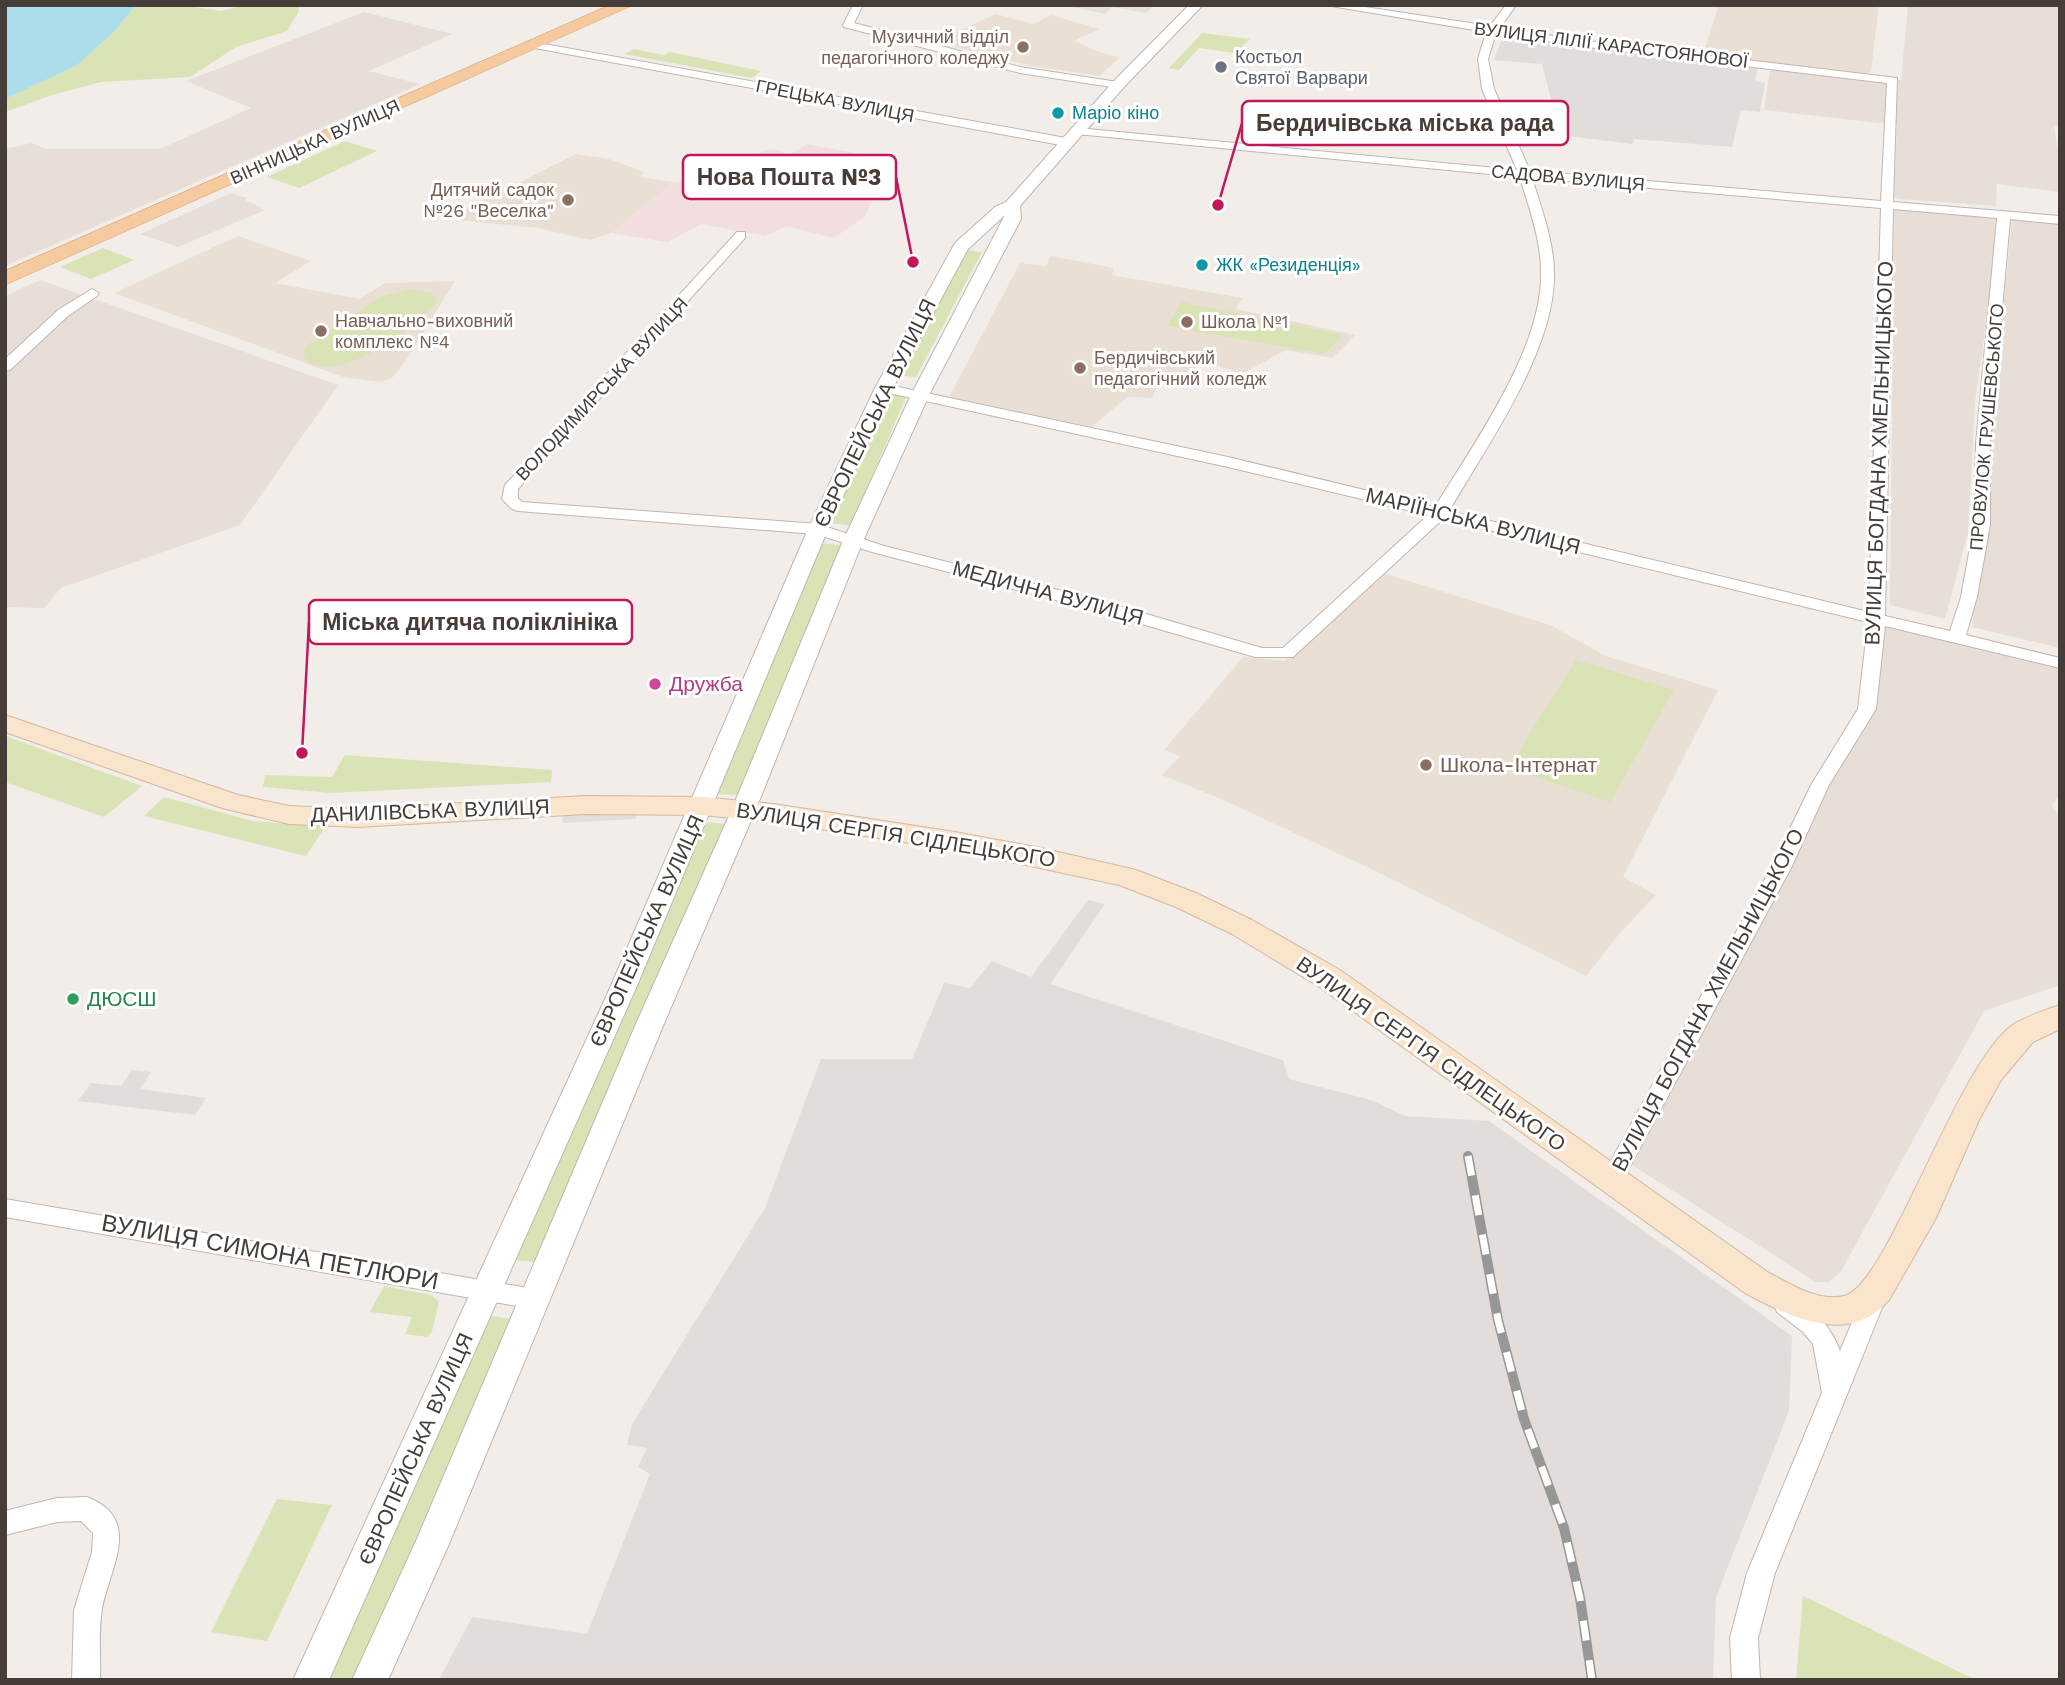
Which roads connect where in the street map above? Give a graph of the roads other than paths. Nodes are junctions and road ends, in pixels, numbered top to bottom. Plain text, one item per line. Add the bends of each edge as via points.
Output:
1 (625, 5) edge
2 (858, 5) edge
3 (1197, 5) edge
4 (1330, 5) edge
5 (1511, 5) edge
6 (1404, 11) edge
7 (1492, 31) junction
8 (533, 45) junction
9 (1893, 80) joint
10 (1118, 85) junction
11 (1071, 136) junction
12 (1525, 174) junction
13 (1886, 204) junction
14 (1012, 205) junction
15 (2004, 214) junction
16 (2060, 220) edge
17 (741, 235) dead end
18 (5, 278) edge
19 (92, 293) dead end
20 (20, 350) junction
21 (5, 356) edge
22 (5, 368) edge
23 (884, 388) junction
24 (920, 395) junction
25 (1440, 513) junction
26 (818, 529) junction
27 (853, 541) junction
28 (1877, 617) junction
29 (1957, 637) junction
30 (1278, 655) joint
31 (2060, 663) edge
32 (5, 723) edge
33 (702, 806) junction
34 (744, 809) junction
35 (2060, 1016) edge
36 (1611, 1181) junction
37 (5, 1208) edge
38 (1757, 1283) junction
39 (488, 1290) junction
40 (1877, 1290) junction
41 (534, 1299) junction
42 (1834, 1394) junction
43 (5, 1523) edge
44 (86, 1680) edge
45 (311, 1680) edge
46 (370, 1680) edge
47 (1746, 1680) edge

1 - 8 main road, ВІННИЦЬКА ВУЛИЦЯ
2 - 10 street via 848,25 1020,70
3 - 10 street, ЄВРОПЕЙСЬКА ВУЛИЦЯ
4 - 6 street, ВУЛИЦЯ ЛІЛІЇ КАРАСТОЯНОВОЇ
5 - 7 street
6 - 7 street, ВУЛИЦЯ ЛІЛІЇ КАРАСТОЯНОВОЇ
7 - 9 street, ВУЛИЦЯ ЛІЛІЇ КАРАСТОЯНОВОЇ
7 - 12 street via 1483,59 1488,89
8 - 11 street, ГРЕЦЬКА ВУЛИЦЯ
8 - 18 main road, ВІННИЦЬКА ВУЛИЦЯ
9 - 13 street, ВУЛИЦЯ БОГДАНА ХМЕЛЬНИЦЬКОГО
10 - 11 street, ЄВРОПЕЙСЬКА ВУЛИЦЯ
11 - 12 street, САДОВА ВУЛИЦЯ
11 - 14 street, ЄВРОПЕЙСЬКА ВУЛИЦЯ
12 - 13 street, САДОВА ВУЛИЦЯ
12 - 25 street via 1544,238 1548,276 1544,317 1509,396
13 - 15 street, САДОВА ВУЛИЦЯ
13 - 28 street, ВУЛИЦЯ БОГДАНА ХМЕЛЬНИЦЬКОГО
14 - 23 street, ЄВРОПЕЙСЬКА ВУЛИЦЯ via 961,246
14 - 24 street, ЄВРОПЕЙСЬКА ВУЛИЦЯ via 1013,219
15 - 16 street, САДОВА ВУЛИЦЯ
15 - 29 street, ПРОВУЛОК ГРУШЕВСЬКОГО via 1983,444 1982,525
17 - 26 street, ВОЛОДИМИРСЬКА ВУЛИЦЯ via 510,488 509,499 518,506
19 - 20 street
20 - 21 street
20 - 22 street
23 - 24 street, МАРІЇНСЬКА ВУЛИЦЯ
23 - 26 street, ЄВРОПЕЙСЬКА ВУЛИЦЯ
24 - 25 street, МАРІЇНСЬКА ВУЛИЦЯ
24 - 27 street, ЄВРОПЕЙСЬКА ВУЛИЦЯ
25 - 28 street, МАРІЇНСЬКА ВУЛИЦЯ
25 - 30 street via 1287,653
26 - 27 street, МЕДИЧНА ВУЛИЦЯ
26 - 33 street, ЄВРОПЕЙСЬКА ВУЛИЦЯ
27 - 30 street, МЕДИЧНА ВУЛИЦЯ
27 - 34 street, ЄВРОПЕЙСЬКА ВУЛИЦЯ
28 - 29 street, МАРІЇНСЬКА ВУЛИЦЯ
28 - 36 street, ВУЛИЦЯ БОГДАНА ХМЕЛЬНИЦЬКОГО via 1867,709 1820,785 1781,868
29 - 31 street, МАРІЇНСЬКА ВУЛИЦЯ
32 - 33 main road, ДАНИЛІВСЬКА ВУЛИЦЯ via 232,802 289,816 358,818 586,806
33 - 34 main road, ВУЛИЦЯ СЕРГІЯ СІДЛЕЦЬКОГО
33 - 39 street, ЄВРОПЕЙСЬКА ВУЛИЦЯ
34 - 36 main road, ВУЛИЦЯ СЕРГІЯ СІДЛЕЦЬКОГО via 1041,857 1126,877 1186,900 1329,978
34 - 41 street, ЄВРОПЕЙСЬКА ВУЛИЦЯ
35 - 40 main road via 2022,1034 1989,1072 1919,1218
36 - 38 main road, ВУЛИЦЯ СЕРГІЯ СІДЛЕЦЬКОГО
37 - 39 street, ВУЛИЦЯ СИМОНА ПЕТЛЮРИ
38 - 40 main road, ВУЛИЦЯ СЕРГІЯ СІДЛЕЦЬКОГО via 1797,1304 1829,1311 1857,1308
38 - 42 street via 1823,1336
39 - 41 street, ВУЛИЦЯ СИМОНА ПЕТЛЮРИ
39 - 45 street, ЄВРОПЕЙСЬКА ВУЛИЦЯ
40 - 42 street
41 - 46 street, ЄВРОПЕЙСЬКА ВУЛИЦЯ
42 - 47 street via 1761,1573 1744,1638
43 - 44 street via 57,1510 87,1509 107,1529 88,1610

